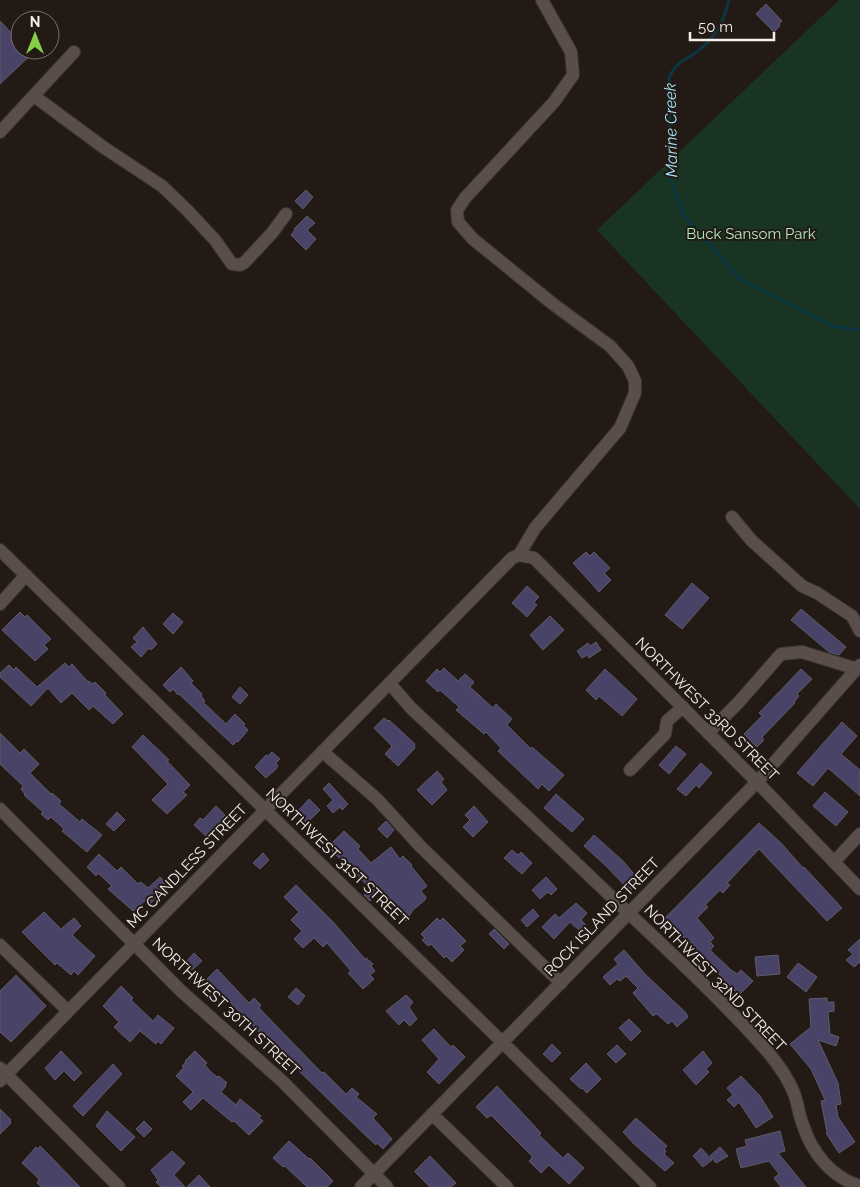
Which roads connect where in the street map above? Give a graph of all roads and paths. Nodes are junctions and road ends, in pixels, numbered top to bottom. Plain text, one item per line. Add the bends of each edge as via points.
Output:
1 (542, 0) edge
2 (74, 52) dead end
3 (34, 96) junction
4 (0, 132) edge
5 (286, 214) dead end
6 (732, 517) dead end
7 (0, 550) edge
8 (523, 555) junction
9 (26, 575) junction
10 (0, 604) edge
11 (860, 631) edge
12 (858, 667) edge
13 (390, 684) junction
14 (683, 707) junction
15 (708, 733) junction
16 (323, 752) junction
17 (630, 770) dead end
18 (757, 782) junction
19 (0, 809) edge
20 (266, 810) junction
21 (860, 834) edge
22 (834, 862) junction
23 (860, 889) edge
24 (629, 913) junction
25 (134, 944) junction
26 (0, 945) edge
27 (561, 983) junction
28 (68, 1011) junction
29 (502, 1043) junction
30 (2, 1074) edge
31 (432, 1114) junction
32 (374, 1174) junction
33 (860, 1186) edge
34 (119, 1187) edge
35 (361, 1187) edge
36 (387, 1187) edge
37 (507, 1187) edge
38 (650, 1187) edge

1 - 8 street, MC CANDLESS STREET via 571,52 573,75 554,102 465,198 457,210 458,222 473,239 610,346 628,366 636,393 620,428 545,517
2 - 3 street
3 - 4 street
3 - 5 street via 162,186 215,240 232,264 240,266 244,263
6 - 11 street via 751,540 802,586 852,616
7 - 9 street, NORTHWEST 31ST STREET
8 - 13 street, MC CANDLESS STREET via 512,558
8 - 14 street, NORTHWEST 33RD STREET via 534,558
9 - 10 street
9 - 20 street, NORTHWEST 31ST STREET
12 - 15 street via 802,652 781,654
12 - 18 street, ROCK ISLAND STREET
13 - 16 street, MC CANDLESS STREET
13 - 24 street, NORTHWEST 32ND STREET via 412,709
14 - 15 street, NORTHWEST 33RD STREET
14 - 17 street via 667,722 664,734
15 - 18 street, NORTHWEST 33RD STREET
16 - 20 street, MC CANDLESS STREET
16 - 27 street via 377,799 420,846
18 - 22 street, NORTHWEST 33RD STREET
18 - 24 street, ROCK ISLAND STREET
19 - 25 street, NORTHWEST 30TH STREET
20 - 25 street, MC CANDLESS STREET
20 - 29 street, NORTHWEST 31ST STREET
21 - 22 street
22 - 23 street, NORTHWEST 33RD STREET
24 - 27 street, ROCK ISLAND STREET
24 - 33 street, NORTHWEST 32ND STREET via 760,1044 788,1081 803,1126 816,1152 834,1172
25 - 28 street, MC CANDLESS STREET
25 - 32 street, NORTHWEST 30TH STREET via 181,991 282,1081
26 - 28 street
27 - 29 street, ROCK ISLAND STREET
28 - 30 street, MC CANDLESS STREET
29 - 31 street, ROCK ISLAND STREET
29 - 38 street, NORTHWEST 31ST STREET
30 - 34 street
31 - 32 street, ROCK ISLAND STREET
31 - 37 street
32 - 35 street, ROCK ISLAND STREET
32 - 36 street, NORTHWEST 30TH STREET

